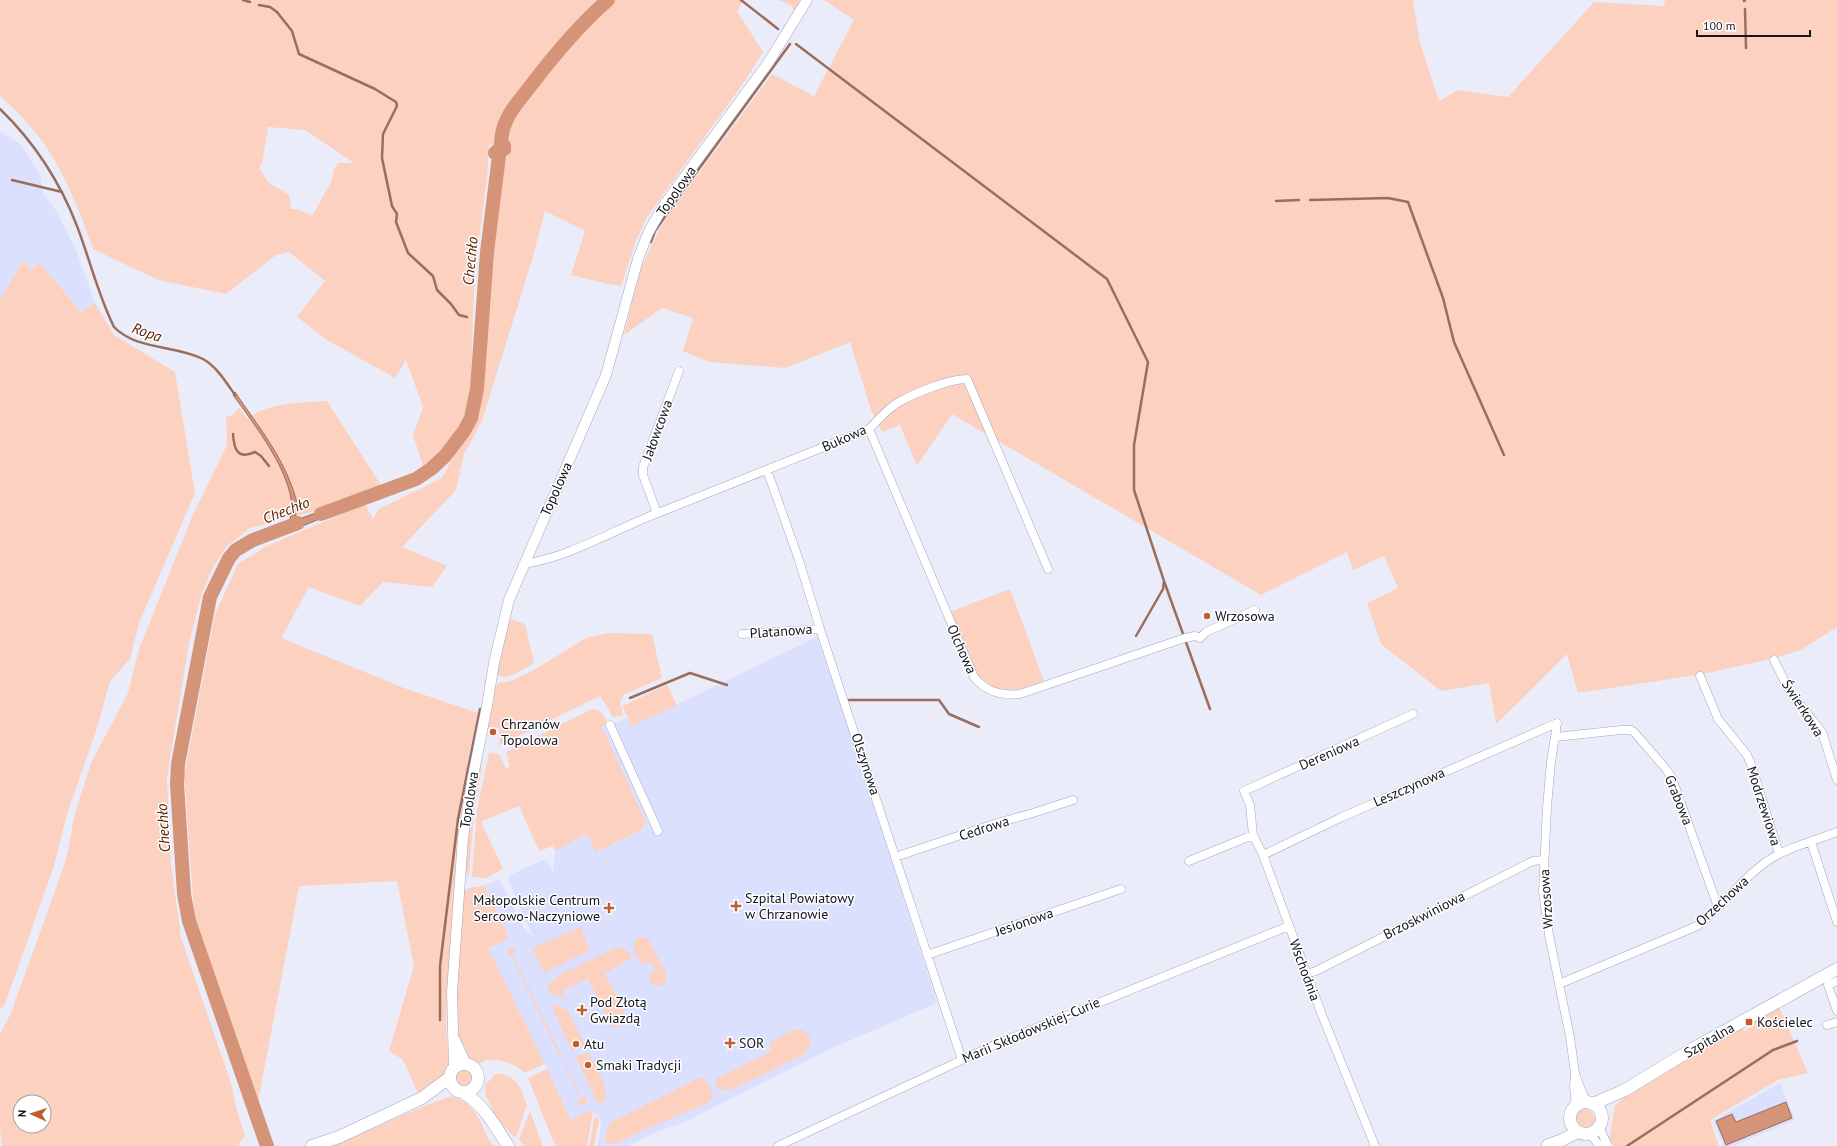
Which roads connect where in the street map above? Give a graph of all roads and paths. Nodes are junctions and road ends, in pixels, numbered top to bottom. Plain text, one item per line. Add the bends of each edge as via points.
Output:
1 (807, 0) edge
2 (679, 371) dead end
3 (869, 429) junction
4 (767, 470) junction
5 (657, 513) junction
6 (523, 564) junction
7 (1048, 570) dead end
8 (1255, 610) dead end
9 (820, 629) junction
10 (742, 634) dead end
11 (1774, 660) dead end
12 (1700, 676) dead end
13 (1413, 714) dead end
14 (1557, 723) joint
15 (610, 725) dead end
16 (1555, 737) junction
17 (1837, 780) edge
18 (1244, 791) joint
19 (1073, 800) dead end
20 (658, 831) dead end
21 (1837, 832) edge
22 (1253, 835) junction
23 (1811, 842) junction
24 (1779, 854) junction
25 (1263, 855) junction
26 (895, 857) junction
27 (1544, 860) junction
28 (1189, 861) dead end
29 (1121, 889) dead end
30 (1718, 907) junction
31 (1837, 922) edge
32 (1289, 926) junction
33 (927, 955) junction
34 (1837, 969) edge
35 (1306, 974) junction
36 (1837, 981) edge
37 (1559, 984) junction
38 (1837, 1011) edge
39 (1837, 1022) edge
40 (1826, 1025) dead end
41 (452, 1030) junction
42 (962, 1060) junction
43 (466, 1064) junction
44 (1575, 1073) junction
45 (455, 1082) junction
46 (477, 1085) junction
47 (1576, 1106) junction
48 (1594, 1106) junction
49 (489, 1116) junction
50 (1570, 1123) junction
51 (1589, 1131) junction
52 (312, 1146) edge
53 (508, 1146) edge
54 (778, 1146) edge
55 (1375, 1146) edge
56 (1547, 1146) edge
57 (1600, 1146) edge
58 (1608, 1146) edge

1 - 6 street, Topolowa via 768,63 664,205 648,233 638,259 606,375
2 - 5 street, Jałowcowa via 643,468 643,475
3 - 4 street, Bukowa
3 - 7 street, Bukowa via 899,402 956,379 967,379
3 - 8 street, Olchowa via 974,677 985,689 1002,694 1020,694 1185,638 1200,638 1206,632
4 - 5 street, Bukowa
4 - 9 street, Olszynowa
5 - 6 street, Bukowa via 584,546
6 - 41 street, Topolowa via 504,618 463,838 452,992
9 - 10 street, Platanowa
9 - 26 street, Olszynowa
11 - 17 street, Świerkowa via 1790,692 1822,732
12 - 24 street, Modrzewiowa via 1718,719 1747,755 1751,764
13 - 18 street, Dereniowa
14 - 16 street, Wrzosowa
14 - 25 street, Leszczynowa via 1340,818
15 - 20 street
16 - 27 street, Wrzosowa via 1547,799
16 - 30 street, Grabowa via 1621,730 1634,732 1659,759 1672,778
18 - 22 street, Wschodnia via 1250,805
19 - 26 street, Cedrowa
21 - 23 street, Orzechowa
22 - 25 street, Wschodnia
22 - 28 street
23 - 24 street, Orzechowa
23 - 31 street
24 - 30 street, Orzechowa via 1754,872
25 - 32 street, Wschodnia
26 - 33 street, Olszynowa
27 - 35 street, Brzoskwiniowa via 1533,861
27 - 37 street, Wrzosowa via 1545,914
29 - 33 street, Jesionowa
30 - 37 street, Orzechowa via 1705,920 1689,930
32 - 35 street, Wschodnia
32 - 42 street, Marii Skłodowskiej-Curie via 1067,1014
33 - 42 street, Olszynowa
34 - 48 main road, Szpitalna
35 - 55 street, Wschodnia
36 - 38 street via 1828,985
37 - 44 street, Wrzosowa
39 - 40 street
41 - 43 street, Topolowa
41 - 45 street, Topolowa
42 - 54 street, Marii Skłodowskiej-Curie
43 - 45 main road via 459,1065
43 - 46 main road via 477,1072
44 - 47 street, Wrzosowa
44 - 48 street, Wrzosowa via 1583,1095
45 - 46 main road via 474,1089
45 - 49 main road
45 - 52 main road via 339,1137
46 - 49 main road
47 - 48 main road via 1581,1103
47 - 50 main road via 1571,1114
48 - 51 main road via 1602,1120
49 - 53 main road
50 - 51 main road
50 - 56 main road
51 - 56 main road
51 - 57 street
51 - 58 street

